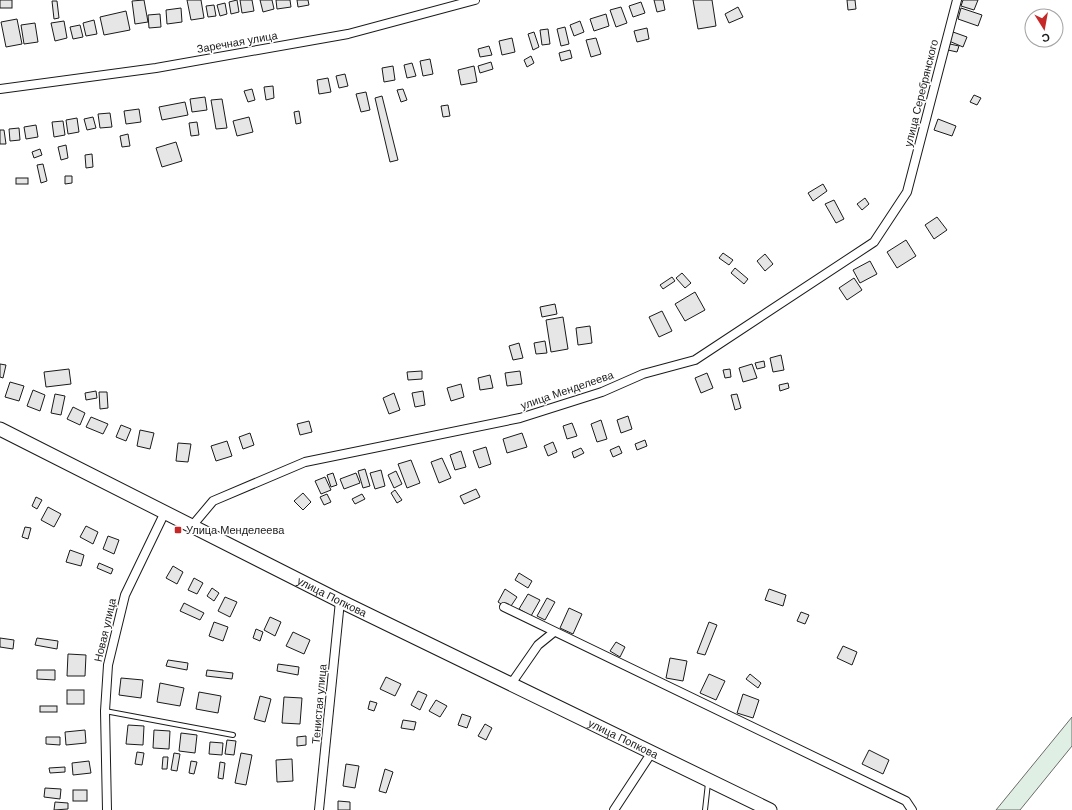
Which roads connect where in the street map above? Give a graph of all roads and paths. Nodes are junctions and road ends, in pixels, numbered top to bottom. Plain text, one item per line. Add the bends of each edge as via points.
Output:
1 (475, 0) edge
2 (957, 0) edge
3 (0, 89) edge
4 (907, 192) joint
5 (0, 429) edge
6 (165, 512) junction
7 (192, 526) junction
8 (340, 601) junction
9 (504, 607) dead end
10 (554, 632) junction
11 (511, 684) junction
12 (106, 711) junction
13 (234, 735) dead end
14 (652, 752) junction
15 (708, 780) junction
16 (615, 809) edge
17 (768, 809) edge
18 (107, 810) edge
19 (318, 810) edge
20 (705, 810) edge
21 (912, 810) edge

1 - 3 street, Заречная улица via 348,34 156,68
2 - 4 street, улица Серебрянского
4 - 7 street, улица Менделеева via 874,242 695,360 643,374 602,392 520,418 305,462 213,501
5 - 6 main road, улица Попкова
6 - 7 main road, улица Попкова
6 - 12 street, Новая улица via 125,595 108,665
7 - 8 main road, улица Попкова
8 - 11 main road, улица Попкова
8 - 19 street, Тенистая улица
9 - 10 street
10 - 11 street via 538,645
10 - 21 street via 906,801
11 - 14 main road, улица Попкова
12 - 13 lane
12 - 18 street, Новая улица
14 - 15 main road, улица Попкова
14 - 16 street
15 - 17 main road, улица Попкова
15 - 20 lane

